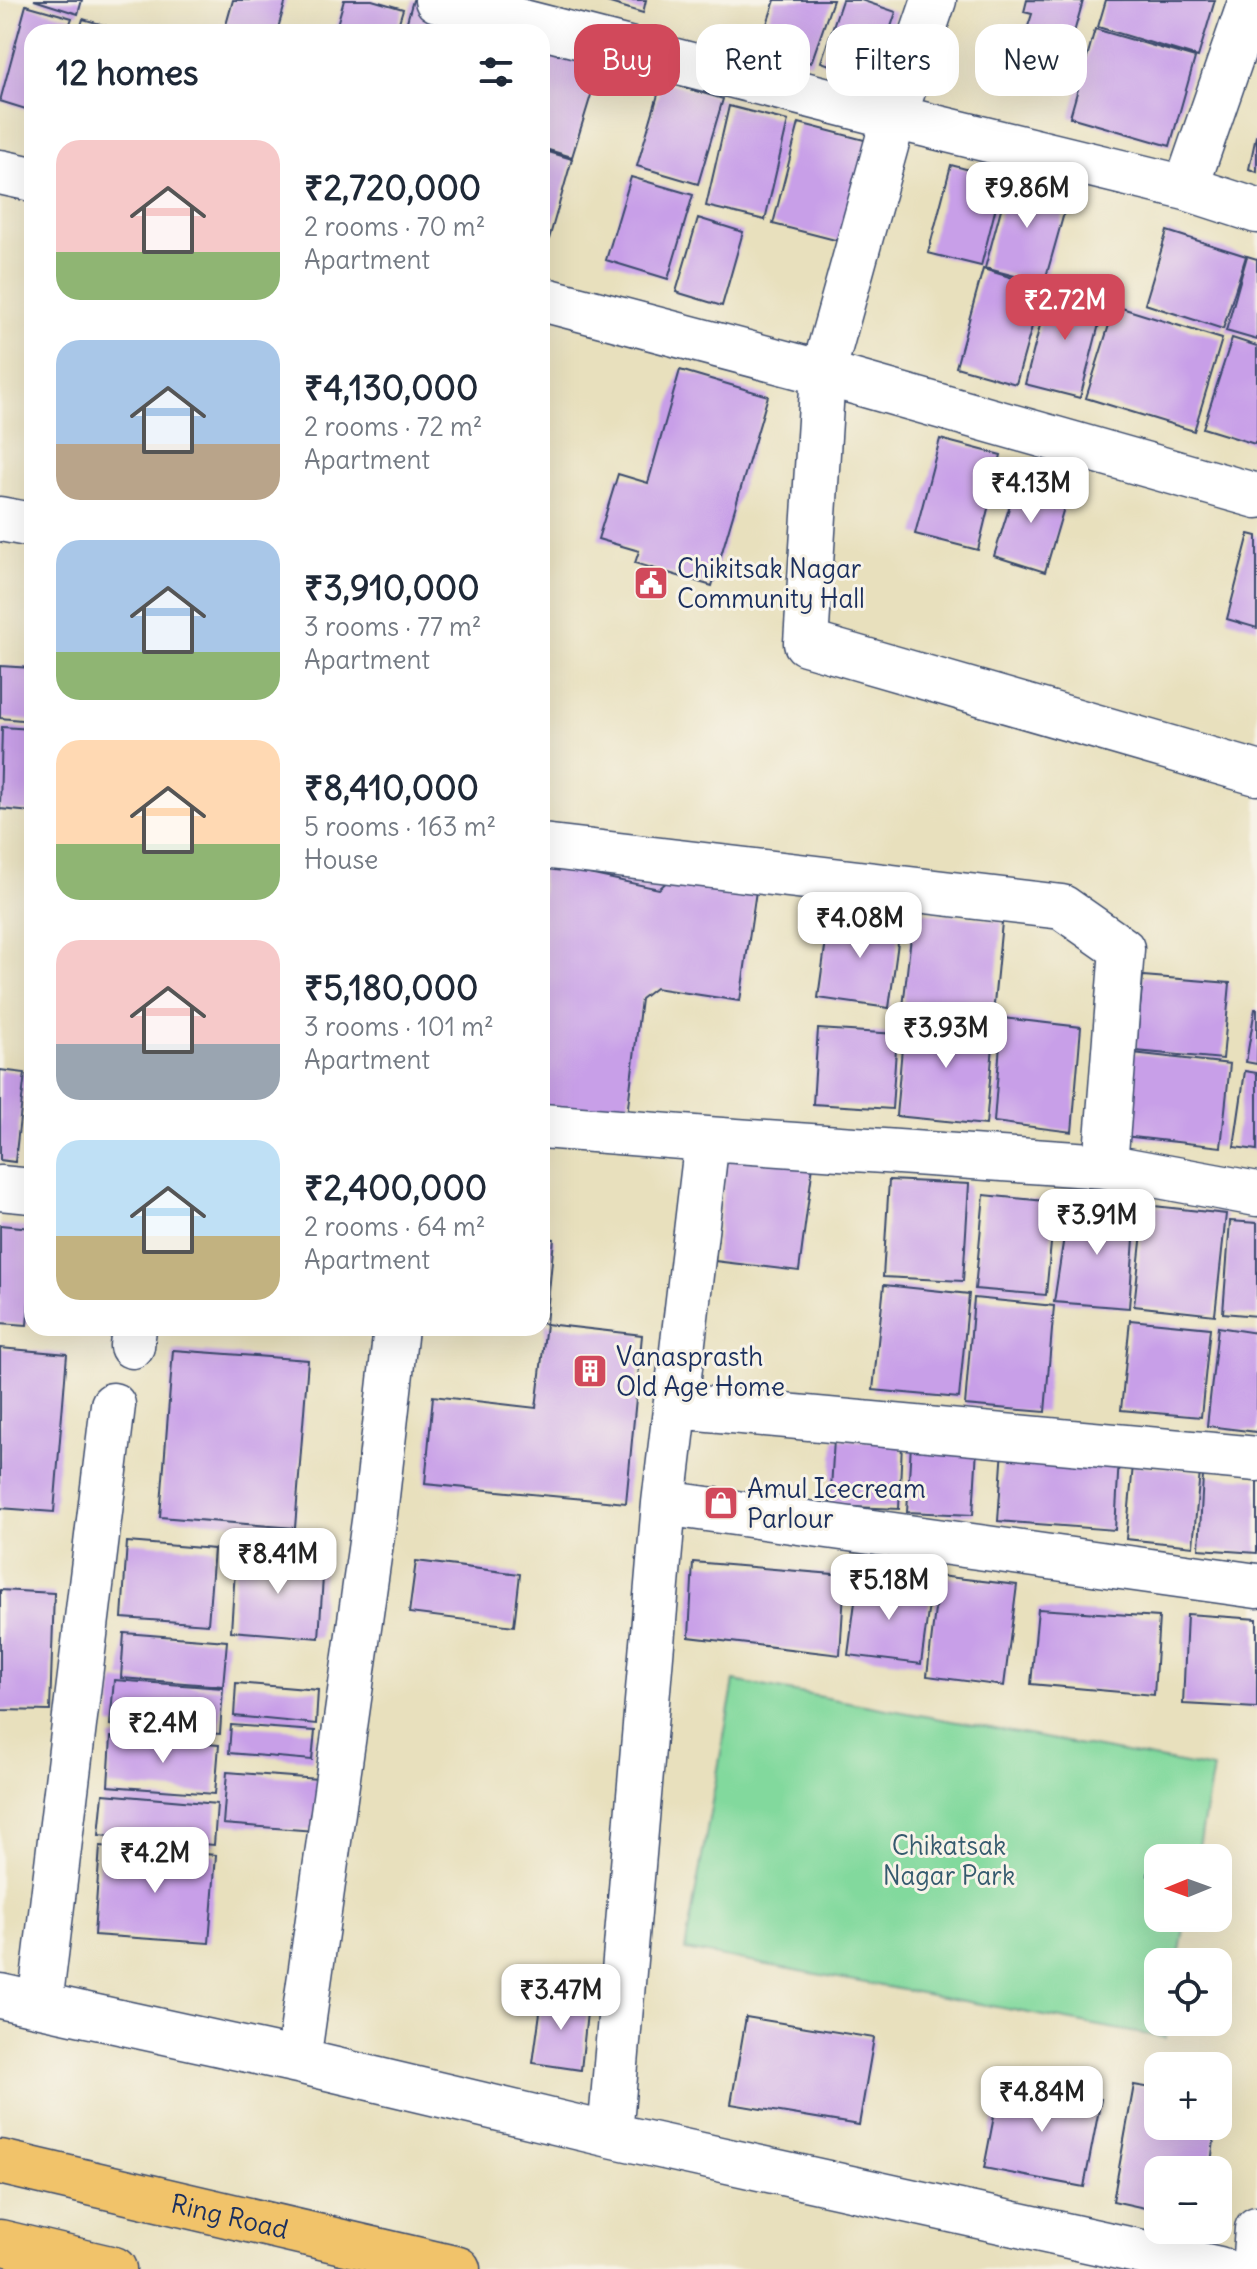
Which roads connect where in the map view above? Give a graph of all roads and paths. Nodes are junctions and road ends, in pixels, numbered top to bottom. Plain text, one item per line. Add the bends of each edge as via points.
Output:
1 (437, 0) edge
2 (934, 0) edge
3 (1251, 0) edge
4 (531, 24) edge
5 (550, 29) edge
6 (894, 117) junction
7 (0, 172) edge
8 (24, 177) edge
9 (1186, 188) junction
10 (1257, 211) edge
11 (550, 301) edge
12 (823, 373) junction
13 (1257, 496) edge
14 (0, 519) edge
15 (24, 524) edge
16 (1257, 773) edge
17 (550, 847) edge
18 (550, 1127) edge
19 (707, 1139) junction
20 (1105, 1166) junction
21 (0, 1188) edge
22 (24, 1190) edge
23 (1257, 1194) edge
24 (395, 1336) edge
25 (113, 1405) dead end
26 (676, 1406) junction
27 (1257, 1459) edge
28 (664, 1503) junction
29 (1257, 1586) edge
30 (20, 2000) edge
31 (298, 2061) junction
32 (610, 2135) junction
33 (0, 2162) edge
34 (1257, 2229) edge
35 (0, 2242) edge
36 (114, 2269) edge
37 (458, 2269) edge
38 (1219, 2269) edge
39 (1254, 2269) edge

1 - 4 street
2 - 6 street
3 - 9 street
5 - 6 street
6 - 9 street
6 - 12 street
7 - 8 street
9 - 10 street
11 - 12 street
12 - 13 street
12 - 16 street via 806,643
14 - 15 street
17 - 20 street via 1062,907 1122,949
18 - 19 street
19 - 20 street
19 - 26 street
20 - 23 street
21 - 22 street
24 - 31 street
25 - 30 street
26 - 27 street
26 - 28 street
28 - 29 street
28 - 32 street
30 - 31 street
31 - 32 street
32 - 38 street
33 - 37 main road, Ring Road
34 - 39 street
35 - 36 main road

